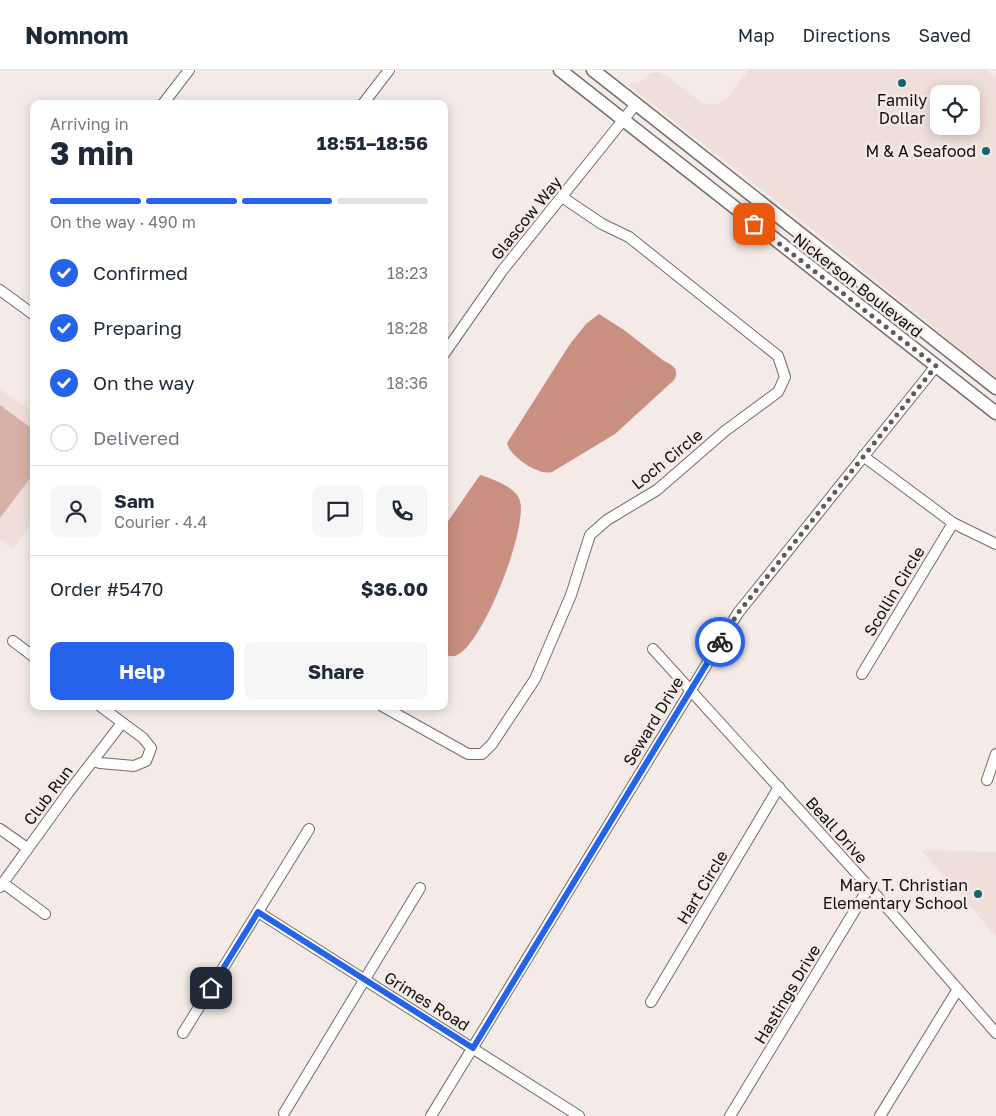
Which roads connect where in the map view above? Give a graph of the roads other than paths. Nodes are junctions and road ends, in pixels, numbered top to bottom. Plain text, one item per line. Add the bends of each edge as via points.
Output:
1 (189, 70) edge
2 (389, 70) edge
3 (560, 70) edge
4 (593, 70) edge
5 (165, 100) edge
6 (365, 100) edge
7 (636, 104) junction
8 (624, 121) junction
9 (562, 196) junction
10 (0, 290) edge
11 (30, 311) edge
12 (448, 348) edge
13 (936, 366) junction
14 (996, 388) edge
15 (996, 413) edge
16 (863, 456) junction
17 (953, 524) junction
18 (996, 544) edge
19 (13, 641) dead end
20 (654, 649) dead end
21 (30, 654) edge
22 (862, 674) dead end
23 (690, 690) junction
24 (105, 710) edge
25 (389, 710) edge
26 (122, 723) junction
27 (996, 754) edge
28 (93, 761) junction
29 (987, 780) dead end
30 (779, 787) junction
31 (0, 829) edge
32 (309, 829) dead end
33 (26, 848) junction
34 (1, 885) edge
35 (869, 887) junction
36 (420, 888) dead end
37 (258, 912) junction
38 (45, 914) dead end
39 (365, 979) junction
40 (958, 989) junction
41 (651, 1002) dead end
42 (183, 1033) dead end
43 (996, 1033) edge
44 (473, 1048) junction
45 (284, 1113) dead end
46 (431, 1116) edge
47 (580, 1116) edge
48 (730, 1116) edge
49 (880, 1116) edge

1 - 5 street
2 - 6 street
3 - 8 street, Nickerson Boulevard
4 - 7 street, Nickerson Boulevard
7 - 8 street, Glascow Way
7 - 14 street, Nickerson Boulevard
8 - 9 street, Glascow Way
8 - 13 street, Nickerson Boulevard
9 - 12 street, Glascow Way via 502,270
9 - 25 street, Loch Circle via 602,224 629,237 778,356 785,377 778,392 725,431 657,490 607,520 590,535 571,595 535,679 482,754 468,754
10 - 11 street
13 - 15 street, Nickerson Boulevard
13 - 16 street, Seward Drive
16 - 17 street
16 - 23 street, Seward Drive via 738,613
17 - 18 street
17 - 22 street, Scollin Circle
19 - 21 street
20 - 23 street, Beall Drive
23 - 30 street, Beall Drive
23 - 44 street, Seward Drive
24 - 26 street
26 - 28 street, Club Run
26 - 28 street via 151,748 146,761 134,766
27 - 29 street
28 - 33 street, Club Run
30 - 35 street, Beall Drive
30 - 41 street, Hart Circle
31 - 33 street
32 - 37 street
33 - 34 street, Club Run
34 - 38 street
35 - 40 street, Beall Drive
35 - 48 street, Hastings Drive
36 - 39 street
37 - 39 street, Grimes Road
37 - 42 street
39 - 44 street, Grimes Road
39 - 45 street
40 - 43 street, Beall Drive
40 - 49 street
44 - 46 street, Seward Drive
44 - 47 street, Grimes Road

